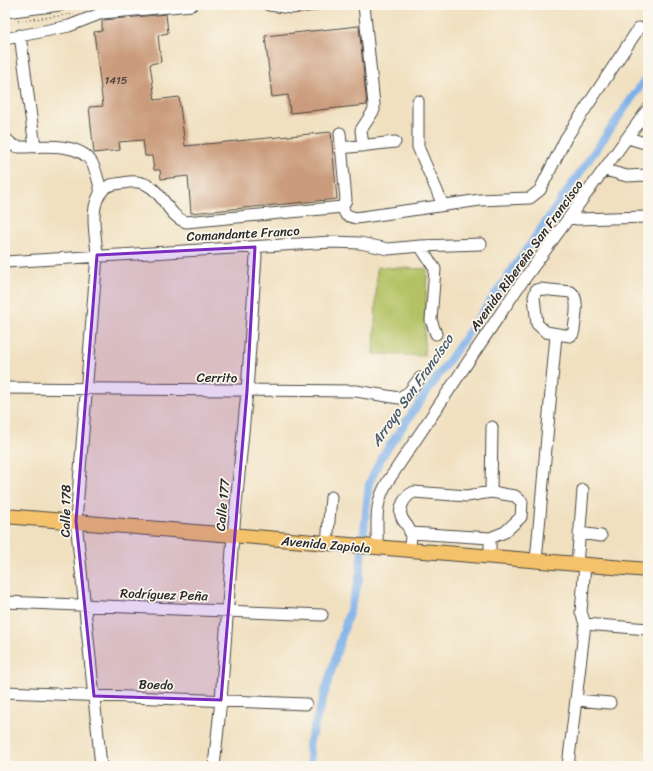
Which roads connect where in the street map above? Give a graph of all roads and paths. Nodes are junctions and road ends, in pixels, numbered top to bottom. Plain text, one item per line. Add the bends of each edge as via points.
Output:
1 (60, 5) edge
2 (192, 5) edge
3 (269, 5) edge
4 (314, 5) edge
5 (364, 5) edge
6 (5, 12) edge
7 (639, 28) dead end
8 (20, 35) junction
9 (5, 38) edge
10 (418, 101) dead end
11 (648, 109) edge
12 (340, 133) dead end
13 (5, 138) edge
14 (628, 138) junction
15 (396, 142) dead end
16 (648, 144) edge
17 (363, 146) junction
18 (35, 147) junction
19 (341, 148) junction
20 (605, 170) junction
21 (648, 175) edge
22 (101, 193) junction
23 (443, 205) junction
24 (342, 207) junction
25 (570, 217) junction
26 (648, 217) edge
27 (481, 244) dead end
28 (420, 246) junction
29 (255, 247) junction
30 (97, 255) junction
31 (5, 262) edge
32 (436, 334) dead end
33 (556, 335) junction
34 (420, 378) dead end
35 (5, 388) edge
36 (86, 389) junction
37 (247, 391) junction
38 (492, 426) dead end
39 (583, 490) dead end
40 (491, 492) junction
41 (331, 497) dead end
42 (5, 516) edge
43 (76, 521) junction
44 (411, 533) junction
45 (579, 533) junction
46 (233, 536) junction
47 (601, 536) dead end
48 (490, 538) junction
49 (327, 544) junction
50 (373, 548) junction
51 (409, 551) junction
52 (490, 557) junction
53 (536, 561) junction
54 (581, 565) junction
55 (648, 570) edge
56 (5, 602) edge
57 (84, 605) junction
58 (228, 611) junction
59 (322, 615) dead end
60 (586, 624) junction
61 (648, 629) edge
62 (5, 692) edge
63 (94, 696) junction
64 (221, 700) junction
65 (576, 700) junction
66 (610, 703) dead end
67 (306, 704) dead end
68 (102, 766) edge
69 (214, 766) edge
70 (568, 766) edge

1 - 6 street
2 - 8 street via 102,13 69,26
3 - 4 street via 291,8
5 - 17 street via 374,110 361,130
7 - 23 street via 566,138 540,190 530,198 480,200
8 - 9 street
8 - 18 street
10 - 23 street via 418,148
11 - 14 street, Avenida Ribereña San Francisco
12 - 19 street
13 - 18 street via 14,146
14 - 16 street
14 - 20 street, Avenida Ribereña San Francisco
15 - 17 street
17 - 19 street
18 - 22 street via 69,148 86,156 95,168
19 - 24 street via 346,200
20 - 21 street via 627,176
20 - 25 street, Avenida Ribereña San Francisco
22 - 24 street via 110,185 144,183 158,194 176,217 186,222
22 - 30 street, Calle 178 via 94,215
23 - 24 street via 356,218 346,215
25 - 26 street
25 - 50 street, Avenida Ribereña San Francisco via 517,289 388,481 377,508
27 - 28 street, Comandante Franco
28 - 29 street, Comandante Franco via 388,249 360,243 332,242
28 - 32 street via 435,269 431,320
29 - 30 street, Comandante Franco
29 - 37 street, Calle 177
30 - 31 street, Comandante Franco
30 - 36 street, Calle 178
33 - 33 street via 573,334 575,296 571,292 536,290 534,297 537,324 546,332
33 - 53 street
34 - 37 street, Cerrito via 406,395 399,398 356,391
35 - 36 street, Cerrito
36 - 37 street, Cerrito
36 - 43 street, Calle 178
37 - 46 street, Calle 177
38 - 40 street
39 - 45 street
40 - 44 street via 476,496 414,492 410,494 404,502 401,518
40 - 48 street via 520,498 523,510 521,517 512,527
41 - 49 street
42 - 43 main road, Avenida Zapiola
43 - 46 main road, Avenida Zapiola
43 - 57 street, Calle 178
44 - 48 street
44 - 51 street
45 - 47 street
45 - 54 street
46 - 49 main road, Avenida Zapiola
46 - 58 street, Calle 177
48 - 52 street
49 - 50 main road, Avenida Zapiola
50 - 51 main road, Avenida Zapiola
51 - 52 main road, Avenida Zapiola
52 - 53 main road, Avenida Zapiola
53 - 54 main road, Avenida Zapiola
54 - 55 main road, Avenida Zapiola
54 - 60 street via 581,612
56 - 57 street, Rodríguez Peña
57 - 58 street, Rodríguez Peña
57 - 63 street, Calle 178
58 - 59 street, Rodríguez Peña
58 - 64 street, Calle 177
60 - 61 street
60 - 65 street
62 - 63 street, Boedo
63 - 64 street, Boedo
63 - 68 street, Calle 178
64 - 67 street, Boedo
64 - 69 street, Calle 177
65 - 66 street
65 - 70 street

